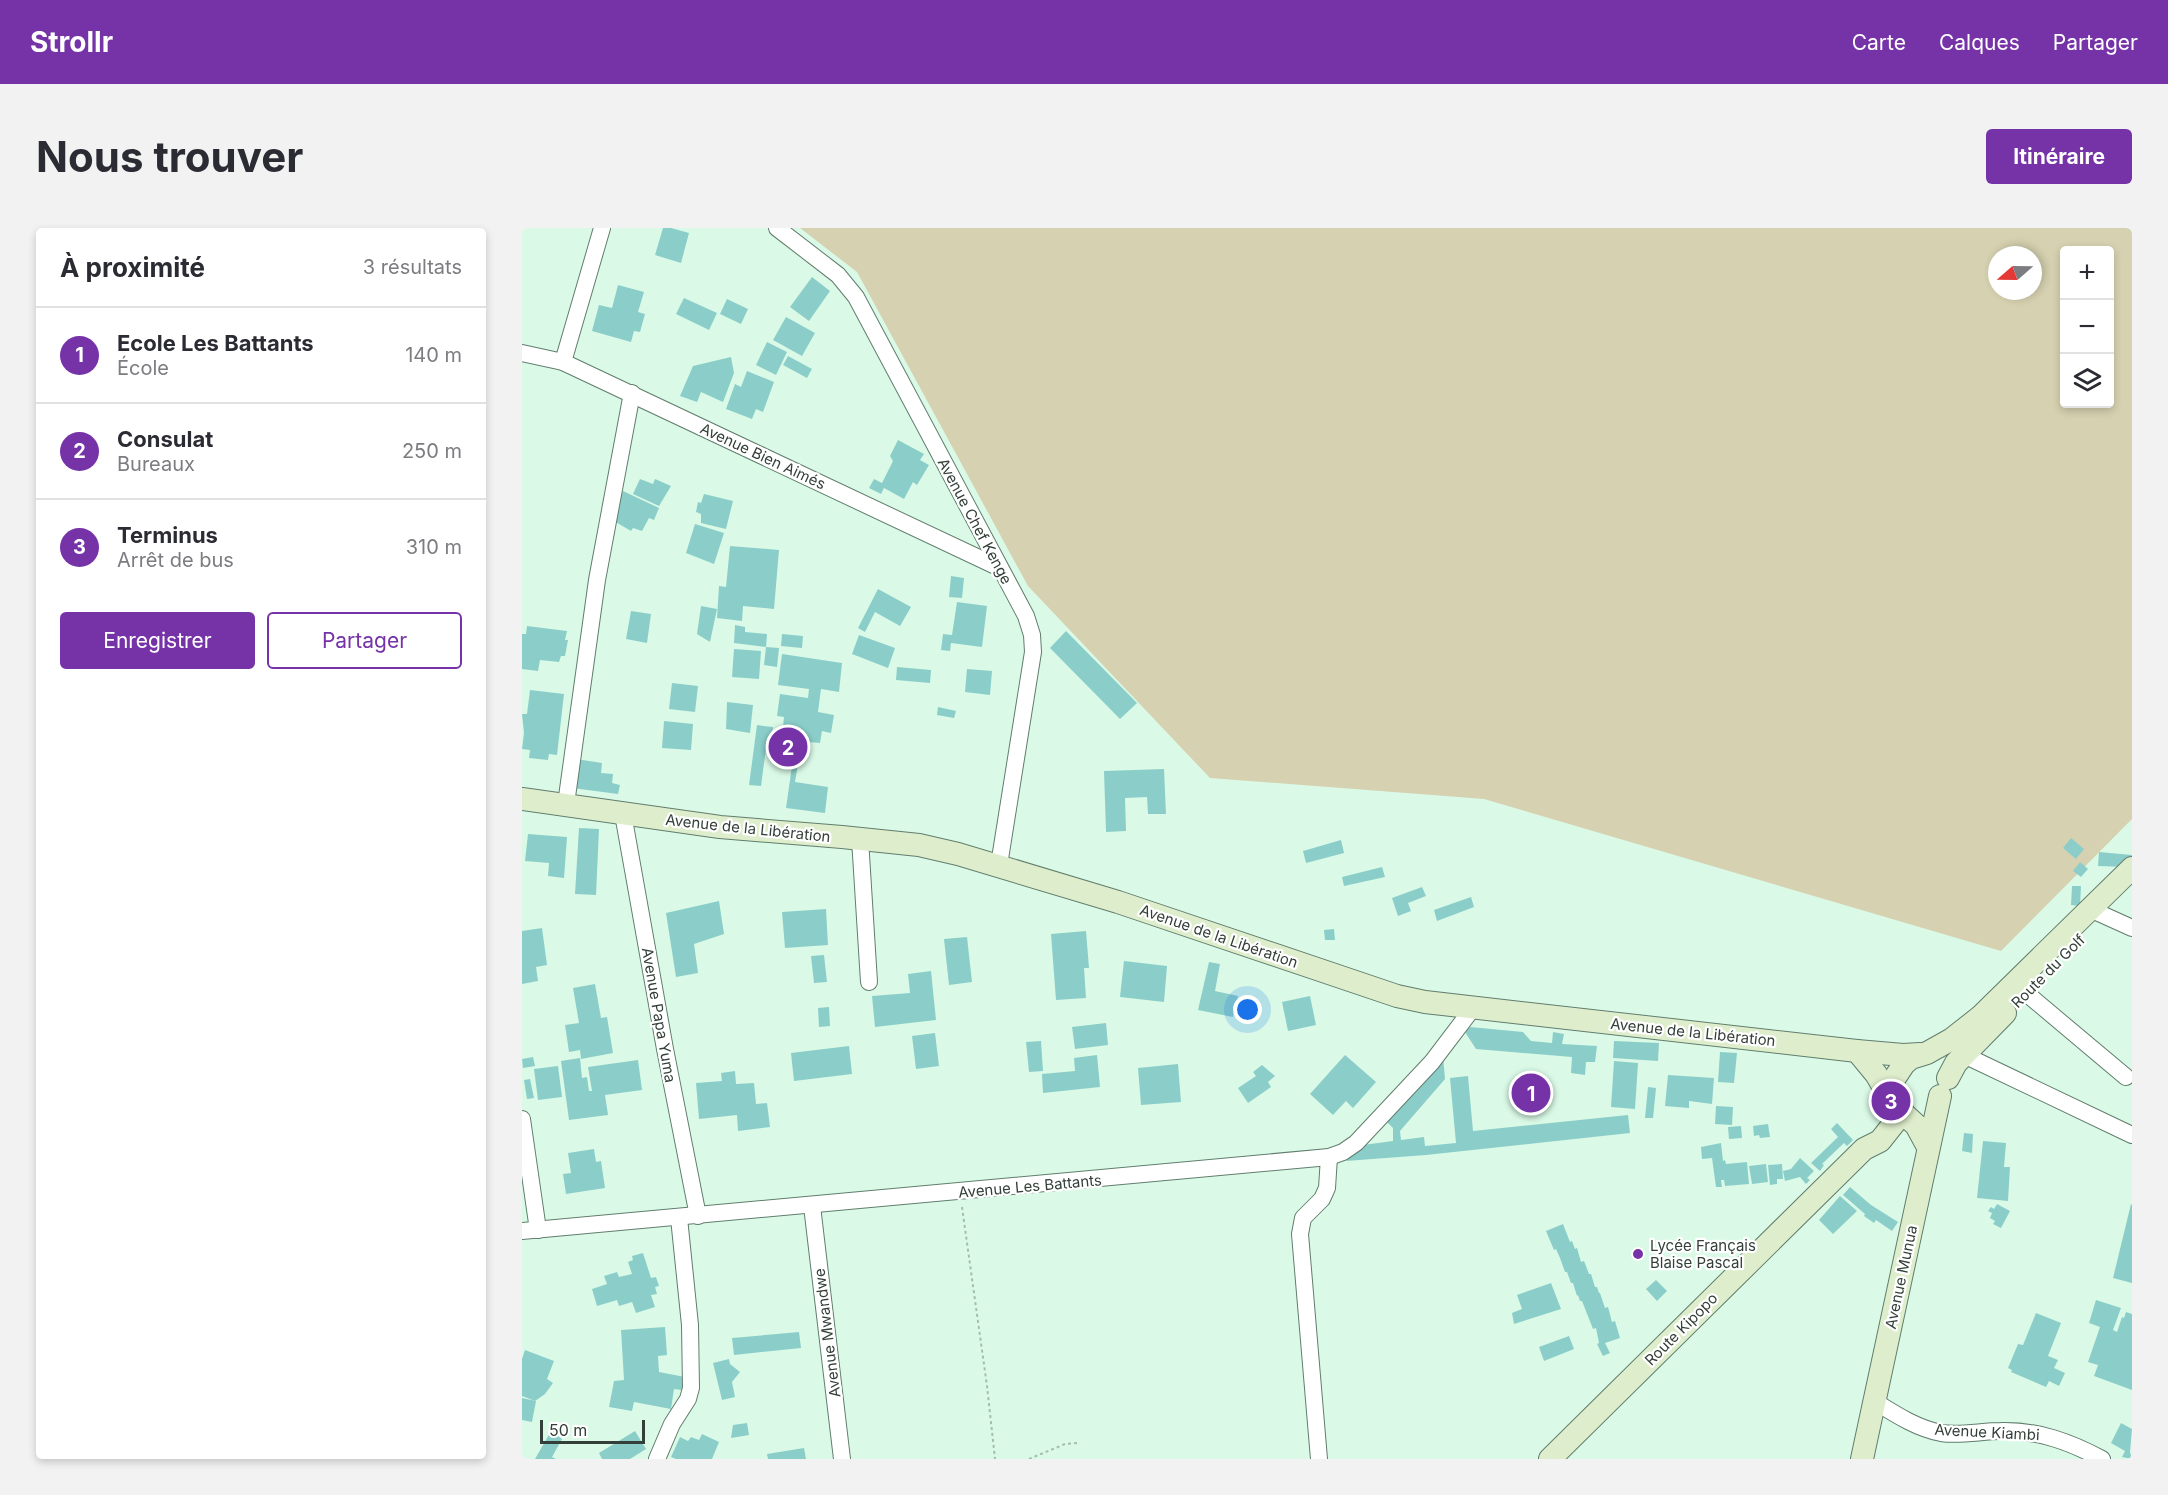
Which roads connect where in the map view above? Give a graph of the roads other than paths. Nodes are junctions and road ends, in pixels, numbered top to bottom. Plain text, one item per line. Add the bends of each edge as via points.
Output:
1 (602, 228) edge
2 (777, 228) edge
3 (522, 353) edge
4 (563, 362) junction
5 (632, 393) junction
6 (1000, 568) junction
7 (522, 799) edge
8 (566, 804) junction
9 (623, 814) junction
10 (860, 839) junction
11 (999, 865) junction
12 (2132, 868) edge
13 (2132, 888) edge
14 (2097, 912) junction
15 (2132, 928) edge
16 (869, 982) dead end
17 (2026, 993) junction
18 (1473, 1008) junction
19 (1857, 1051) junction
20 (1923, 1053) junction
21 (1964, 1055) junction
22 (2126, 1077) dead end
23 (1944, 1088) junction
24 (1898, 1107) junction
25 (522, 1119) edge
26 (2132, 1135) edge
27 (1928, 1147) junction
28 (1329, 1157) junction
29 (812, 1206) junction
30 (698, 1216) junction
31 (679, 1218) junction
32 (530, 1231) edge
33 (1874, 1401) junction
34 (657, 1459) edge
35 (842, 1459) edge
36 (1319, 1459) edge
37 (1550, 1459) edge
38 (1863, 1459) edge
39 (2102, 1459) edge

1 - 4 street
2 - 6 street, Avenue Chef Kenge via 850,287
3 - 4 street, Avenue Bien Aimés
4 - 5 street, Avenue Bien Aimés
5 - 6 street, Avenue Bien Aimés
5 - 8 street via 597,580
6 - 11 street, Avenue Chef Kenge via 1026,616 1033,652
7 - 8 main road, Avenue de la Libération
8 - 9 main road, Avenue de la Libération
9 - 10 main road, Avenue de la Libération
9 - 30 street, Avenue Papa Yuma
10 - 11 main road, Avenue de la Libération via 919,846
10 - 16 street
11 - 18 main road, Avenue de la Libération via 1397,996
12 - 14 main road
13 - 14 main road, Route du Golf
14 - 15 street
14 - 17 main road, Route du Golf
14 - 20 main road via 1980,1017 1952,1039
17 - 21 main road, Route du Golf
17 - 22 street
18 - 19 main road, Avenue de la Libération
18 - 28 street, Avenue Les Battants via 1432,1062 1356,1143
19 - 20 main road, Avenue de la Libération
19 - 24 main road
20 - 23 main road via 1943,1061 1947,1068
20 - 24 main road via 1907,1061 1896,1074 1892,1087
21 - 23 main road
21 - 26 street
23 - 24 main road via 1925,1110
23 - 27 main road, Avenue Munua
24 - 27 main road via 1916,1125
24 - 37 main road, Route Kipopo via 1880,1141 1864,1149
25 - 32 street
27 - 33 main road, Avenue Munua
28 - 29 street, Avenue Les Battants
28 - 36 street via 1327,1188 1303,1218 1300,1234
29 - 30 street, Avenue Les Battants
29 - 35 street, Avenue Mwandwe
30 - 31 street, Avenue Les Battants
31 - 32 street, Avenue Les Battants
31 - 34 street via 690,1325 691,1388
33 - 38 main road, Avenue Munua
33 - 39 street, Avenue Kiambi via 1908,1421 1942,1433 2017,1431 2043,1435

